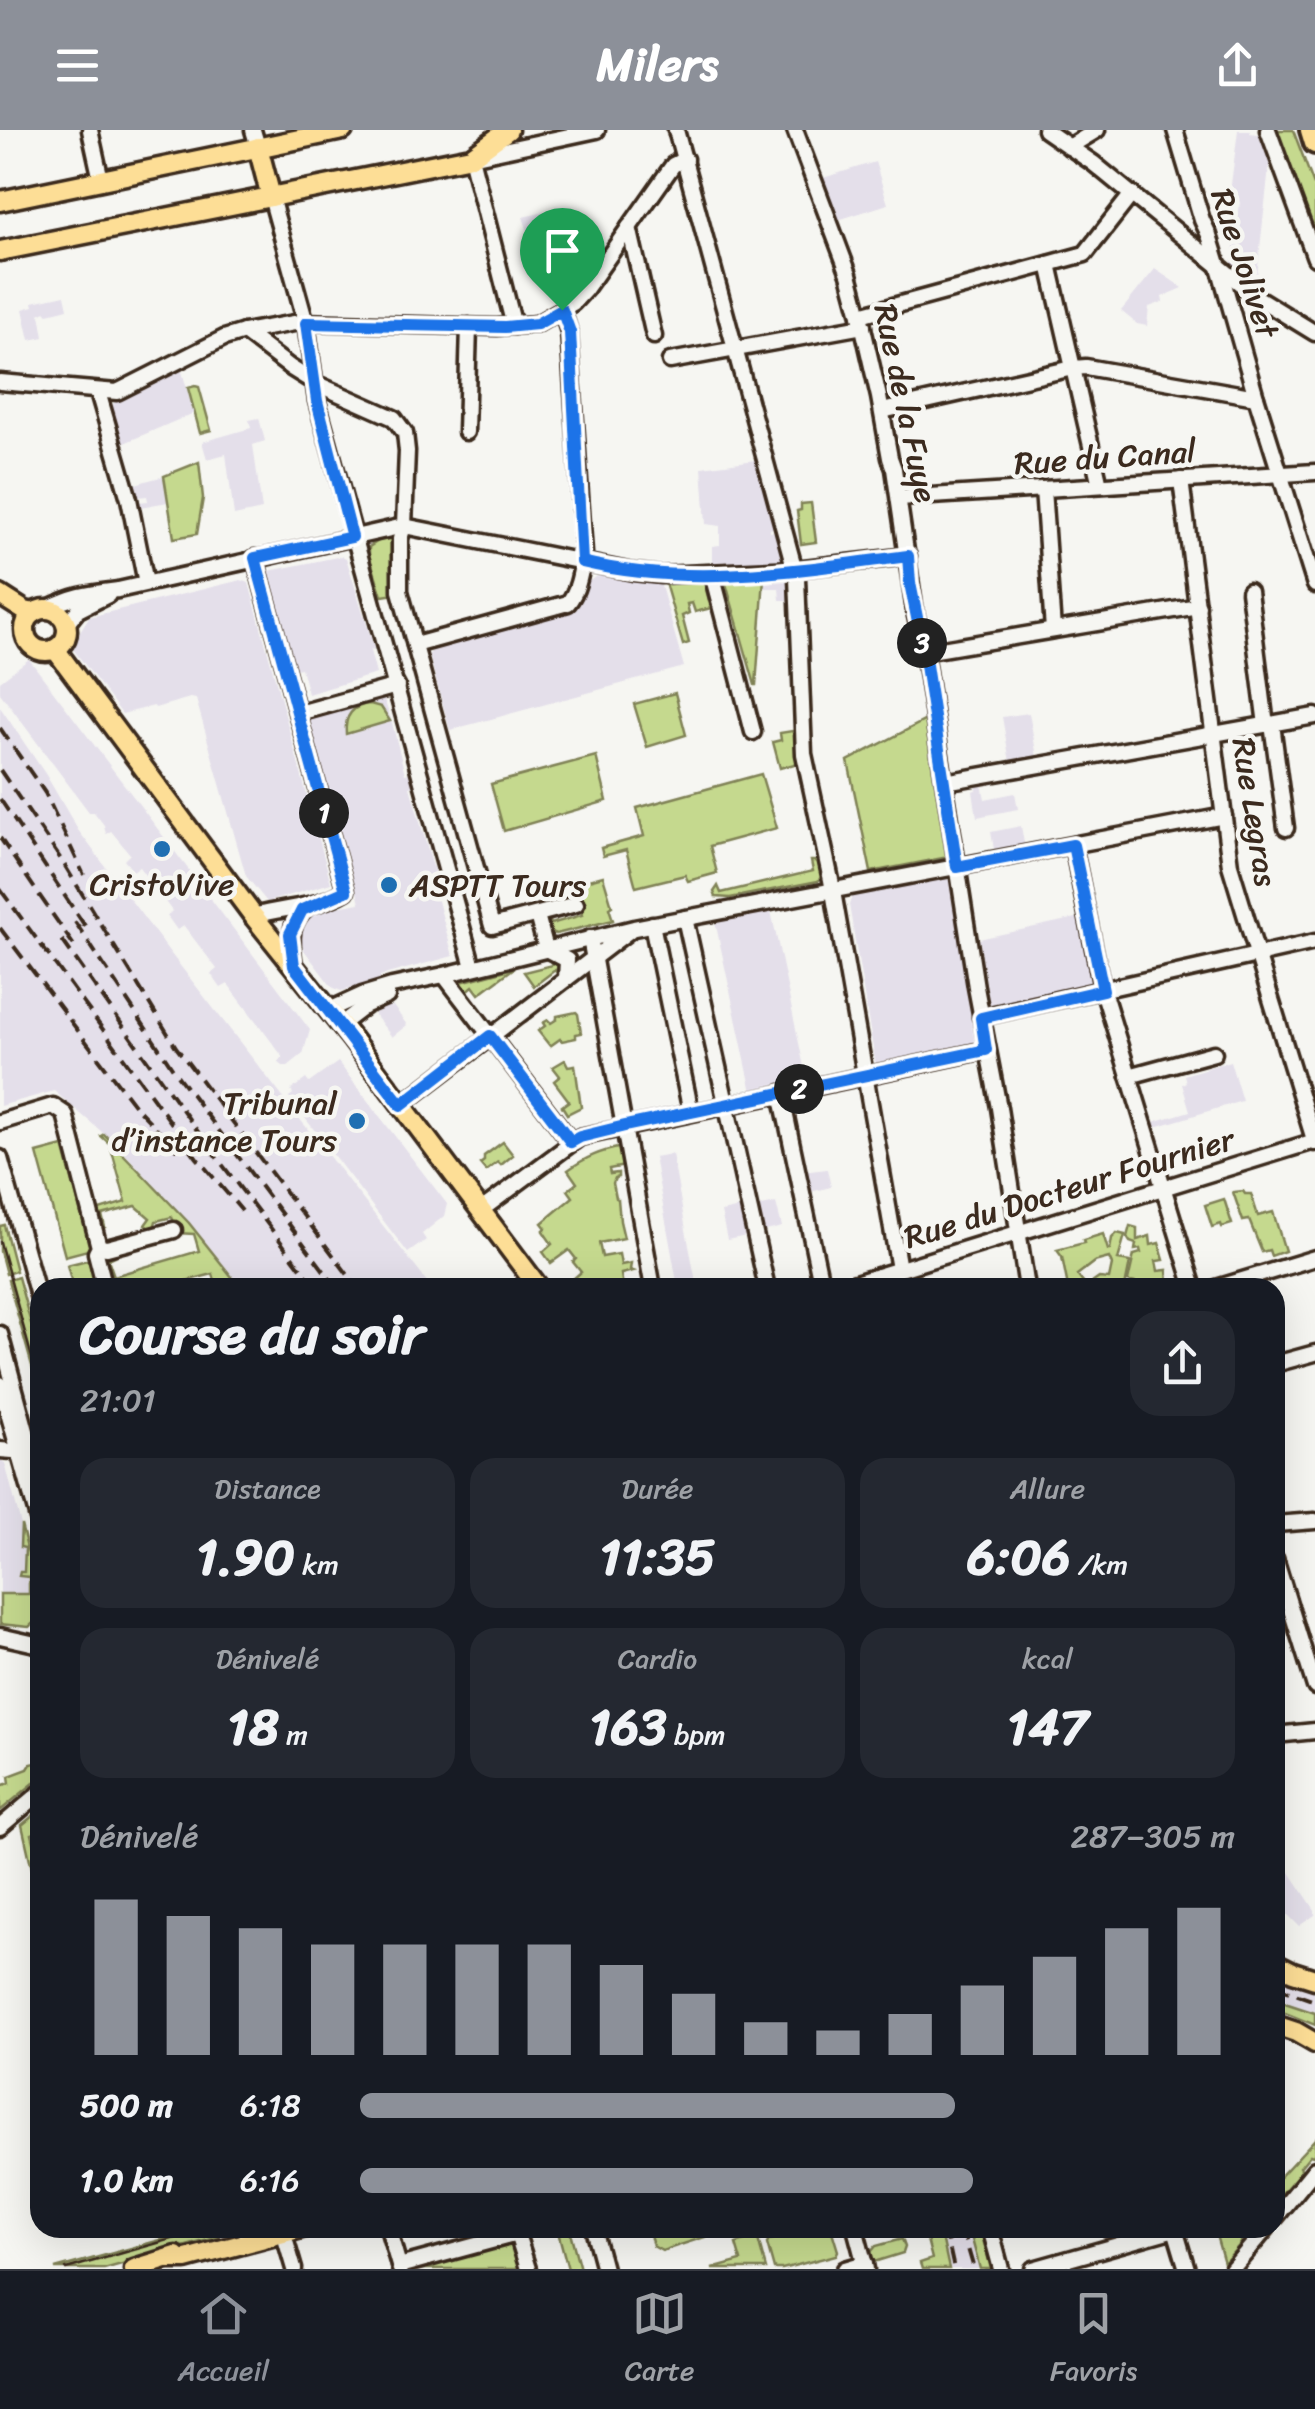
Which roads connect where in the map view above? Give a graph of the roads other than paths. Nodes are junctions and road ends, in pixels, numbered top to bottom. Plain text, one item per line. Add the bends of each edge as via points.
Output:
1 (90, 130) edge
2 (343, 130) edge
3 (508, 130) edge
4 (597, 130) edge
5 (676, 130) edge
6 (795, 130) edge
7 (1045, 130) edge
8 (1097, 130) edge
9 (1175, 130) edge
10 (1268, 130) edge
11 (1311, 130) edge
12 (255, 139) edge
13 (1315, 143) edge
14 (1069, 146) junction
15 (471, 157) junction
16 (685, 158) junction
17 (101, 180) junction
18 (1132, 194) junction
19 (272, 197) junction
20 (0, 201) edge
21 (1205, 227) junction
22 (628, 228) junction
23 (1190, 244) junction
24 (0, 252) edge
25 (1315, 258) edge
26 (1049, 264) junction
27 (1218, 268) junction
28 (1231, 284) junction
29 (562, 310) junction
30 (862, 321) junction
31 (306, 323) junction
32 (469, 326) junction
33 (514, 326) junction
34 (244, 332) junction
35 (1315, 334) edge
36 (654, 336) dead end
37 (736, 349) junction
38 (670, 362) dead end
39 (1073, 368) junction
40 (0, 382) edge
41 (314, 383) junction
42 (98, 392) junction
43 (1256, 397) junction
44 (882, 411) junction
45 (466, 432) dead end
46 (1315, 472) edge
47 (1281, 474) junction
48 (1181, 480) junction
49 (1100, 485) junction
50 (1043, 489) junction
51 (899, 498) junction
52 (404, 526) junction
53 (352, 537) junction
54 (908, 556) junction
55 (255, 558) junction
56 (582, 562) junction
57 (794, 569) junction
58 (712, 574) junction
59 (146, 583) junction
60 (1315, 586) edge
61 (118, 590) junction
62 (1249, 591) dead end
63 (0, 598) edge
64 (1198, 606) junction
65 (35, 616) junction
66 (66, 625) junction
67 (410, 628) junction
68 (1053, 630) junction
69 (383, 635) junction
70 (415, 644) junction
71 (54, 649) junction
72 (924, 652) junction
73 (397, 686) junction
74 (298, 713) junction
75 (1315, 716) edge
76 (1269, 724) junction
77 (753, 732) dead end
78 (1214, 734) junction
79 (443, 751) junction
80 (416, 758) junction
81 (945, 782) junction
82 (1224, 816) junction
83 (1286, 828) dead end
84 (1073, 845) junction
85 (957, 867) junction
86 (833, 890) junction
87 (576, 904) dead end
88 (308, 906) junction
89 (537, 914) junction
90 (254, 916) junction
91 (686, 918) junction
92 (652, 924) junction
93 (634, 928) junction
94 (590, 938) junction
95 (1315, 942) edge
96 (546, 949) junction
97 (1258, 955) junction
98 (594, 958) junction
99 (294, 966) junction
100 (473, 967) junction
101 (444, 976) junction
102 (566, 979) junction
103 (1103, 990) junction
104 (334, 1017) junction
105 (981, 1018) junction
106 (490, 1036) junction
107 (986, 1050) junction
108 (1214, 1053) dead end
109 (866, 1075) junction
110 (1129, 1076) junction
111 (781, 1093) junction
112 (728, 1104) junction
113 (401, 1105) junction
114 (691, 1112) junction
115 (0, 1122) edge
116 (625, 1126) junction
117 (1315, 1141) edge
118 (571, 1142) junction
119 (0, 1158) edge
120 (1162, 1188) junction
121 (480, 1211) junction
122 (174, 1230) dead end
123 (1019, 1232) junction
124 (100, 1246) junction
125 (1315, 1258) edge
126 (899, 1269) junction
127 (33, 1278) edge
128 (103, 1278) edge
129 (531, 1278) edge
130 (651, 1278) edge
131 (765, 1278) edge
132 (820, 1278) edge
133 (878, 1278) edge
134 (1026, 1278) edge
135 (1191, 1278) edge
136 (1249, 1278) edge
137 (0, 1334) edge
138 (1315, 1354) edge
139 (1285, 1362) edge
140 (0, 1384) edge
141 (0, 1450) edge
142 (26, 1452) junction
143 (30, 1461) edge
144 (30, 1473) edge
145 (1315, 1520) edge
146 (1285, 1523) edge
147 (1285, 1590) edge
148 (0, 1636) edge
149 (30, 1643) edge
150 (1315, 1687) edge
151 (1315, 1731) edge
152 (1285, 1733) edge
153 (30, 1802) edge
154 (0, 1827) edge
155 (1285, 1962) edge
156 (1285, 1967) edge
157 (1315, 1971) edge
158 (1315, 1979) edge
159 (1285, 2020) edge
160 (1285, 2028) edge
161 (1315, 2034) edge
162 (1315, 2044) edge
163 (1315, 2169) edge
164 (1285, 2206) edge
165 (235, 2238) edge
166 (290, 2238) edge
167 (391, 2238) edge
168 (503, 2238) edge
169 (518, 2238) edge
170 (596, 2238) edge
171 (858, 2238) edge
172 (993, 2238) edge
173 (1143, 2238) edge
174 (1177, 2238) edge
175 (1252, 2238) edge
176 (181, 2262) edge
177 (866, 2266) edge
178 (399, 2267) edge
179 (134, 2269) edge
180 (294, 2269) edge
181 (528, 2269) edge
182 (604, 2269) edge
183 (845, 2269) edge
184 (1001, 2269) edge
185 (1033, 2269) edge
186 (1186, 2269) edge
187 (1232, 2269) edge

1 - 17 street
2 - 12 main road
3 - 15 main road
4 - 15 street
5 - 16 street
6 - 30 street, Rue de la Fuye
7 - 14 street
8 - 14 street
9 - 21 street, Rue Jolivet
10 - 25 street
11 - 13 highway
12 - 17 main road
12 - 19 main road
14 - 18 street
15 - 19 main road
15 - 33 street
16 - 22 street
16 - 37 street
17 - 20 main road
18 - 23 street
18 - 26 street via 1085,254
19 - 24 main road
19 - 31 street
21 - 23 street
21 - 27 street, Rue Jolivet
22 - 29 street via 585,290
22 - 36 street
23 - 27 street
26 - 30 street
26 - 39 street
27 - 28 street, Rue Jolivet
28 - 35 street
28 - 43 street, Rue Jolivet
29 - 33 street via 537,324
29 - 56 street via 570,332
30 - 37 street
30 - 44 street, Rue de la Fuye
31 - 32 street
31 - 34 street
31 - 41 street
32 - 33 street
32 - 45 street
34 - 41 street
34 - 42 street via 124,390
37 - 38 street
37 - 57 street
39 - 43 street
39 - 44 street
39 - 49 street
40 - 42 street
41 - 52 street via 402,427
41 - 53 street
42 - 59 street
43 - 47 street, Rue Jolivet
44 - 51 street, Rue de la Fuye
46 - 47 street, Rue du Canal
47 - 48 street, Rue du Canal
47 - 60 street, Rue Jolivet
48 - 49 street, Rue du Canal
48 - 64 street, Rue Legras
49 - 50 street, Rue du Canal
50 - 51 street, Rue du Canal
50 - 68 street
51 - 54 street, Rue de la Fuye
52 - 53 street
52 - 56 street
52 - 67 street via 400,591
53 - 55 street
53 - 69 street
54 - 57 street
54 - 72 street, Rue de la Fuye
55 - 59 street
55 - 74 street
56 - 58 street via 645,574
56 - 70 street via 568,603
57 - 58 street
57 - 86 street via 804,754
58 - 77 street
59 - 61 street
61 - 65 street via 78,595
61 - 66 street via 78,610
62 - 76 street
63 - 65 main road
64 - 68 street
64 - 78 street, Rue Legras
65 - 66 main road via 58,614
65 - 71 main road via 28,639 40,650
66 - 71 main road via 65,639
67 - 69 street
67 - 70 street
68 - 72 street
69 - 73 street
70 - 79 street
71 - 90 main road
72 - 81 street, Rue de la Fuye
73 - 74 street
73 - 80 street
74 - 88 street via 346,891
75 - 76 street
76 - 78 street
76 - 83 street
78 - 81 street
78 - 82 street, Rue Legras
79 - 80 street
79 - 89 street via 492,926
80 - 100 street
81 - 85 street, Rue de la Fuye
82 - 84 street
82 - 97 street, Rue Legras via 1232,873
84 - 85 street
84 - 103 street
85 - 86 street
85 - 105 street, Rue de la Fuye
86 - 91 street
86 - 109 street
87 - 89 street
88 - 90 street
88 - 99 street via 290,934
89 - 96 street
90 - 99 main road
91 - 92 street
91 - 112 street
92 - 93 street
92 - 114 street
93 - 94 street
93 - 98 street
94 - 96 street
94 - 98 street
95 - 97 street
96 - 100 street
96 - 102 street via 568,960
97 - 103 street
97 - 117 street, Rue Legras
98 - 102 street
98 - 116 street
99 - 104 main road
100 - 101 street
101 - 104 street via 378,989
101 - 106 street
102 - 106 street
103 - 105 street
103 - 110 street
104 - 113 main road
105 - 107 street, Rue de la Fuye
106 - 113 street
106 - 118 street
107 - 109 street
107 - 123 street, Rue de la Fuye
108 - 110 street
109 - 111 street
109 - 126 street
110 - 120 street
111 - 112 street
111 - 132 street
112 - 114 street
112 - 131 street
113 - 121 main road
114 - 116 street
115 - 124 street via 53,1106 66,1114
116 - 118 street
116 - 130 street
117 - 120 street, Rue du Docteur Fournier
118 - 121 street
119 - 127 street
120 - 123 street, Rue du Docteur Fournier
120 - 135 street
121 - 129 main road
122 - 124 street
123 - 126 street, Rue du Docteur Fournier
123 - 134 street, Rue de la Fuye
124 - 128 street
125 - 136 street
126 - 133 street, Rue du Docteur Fournier
137 - 142 street
138 - 139 street
140 - 142 street
141 - 142 street
142 - 143 street
142 - 144 street
145 - 146 street
147 - 150 street
148 - 149 street
151 - 152 street
153 - 154 street
155 - 157 main road
156 - 158 main road
159 - 161 main road
160 - 162 main road
163 - 164 street
165 - 176 main road
166 - 180 street
167 - 178 street
168 - 178 street
169 - 181 street
170 - 182 street
171 - 177 street
172 - 184 street
173 - 185 street
174 - 186 street
175 - 187 street
176 - 179 main road
177 - 183 street

